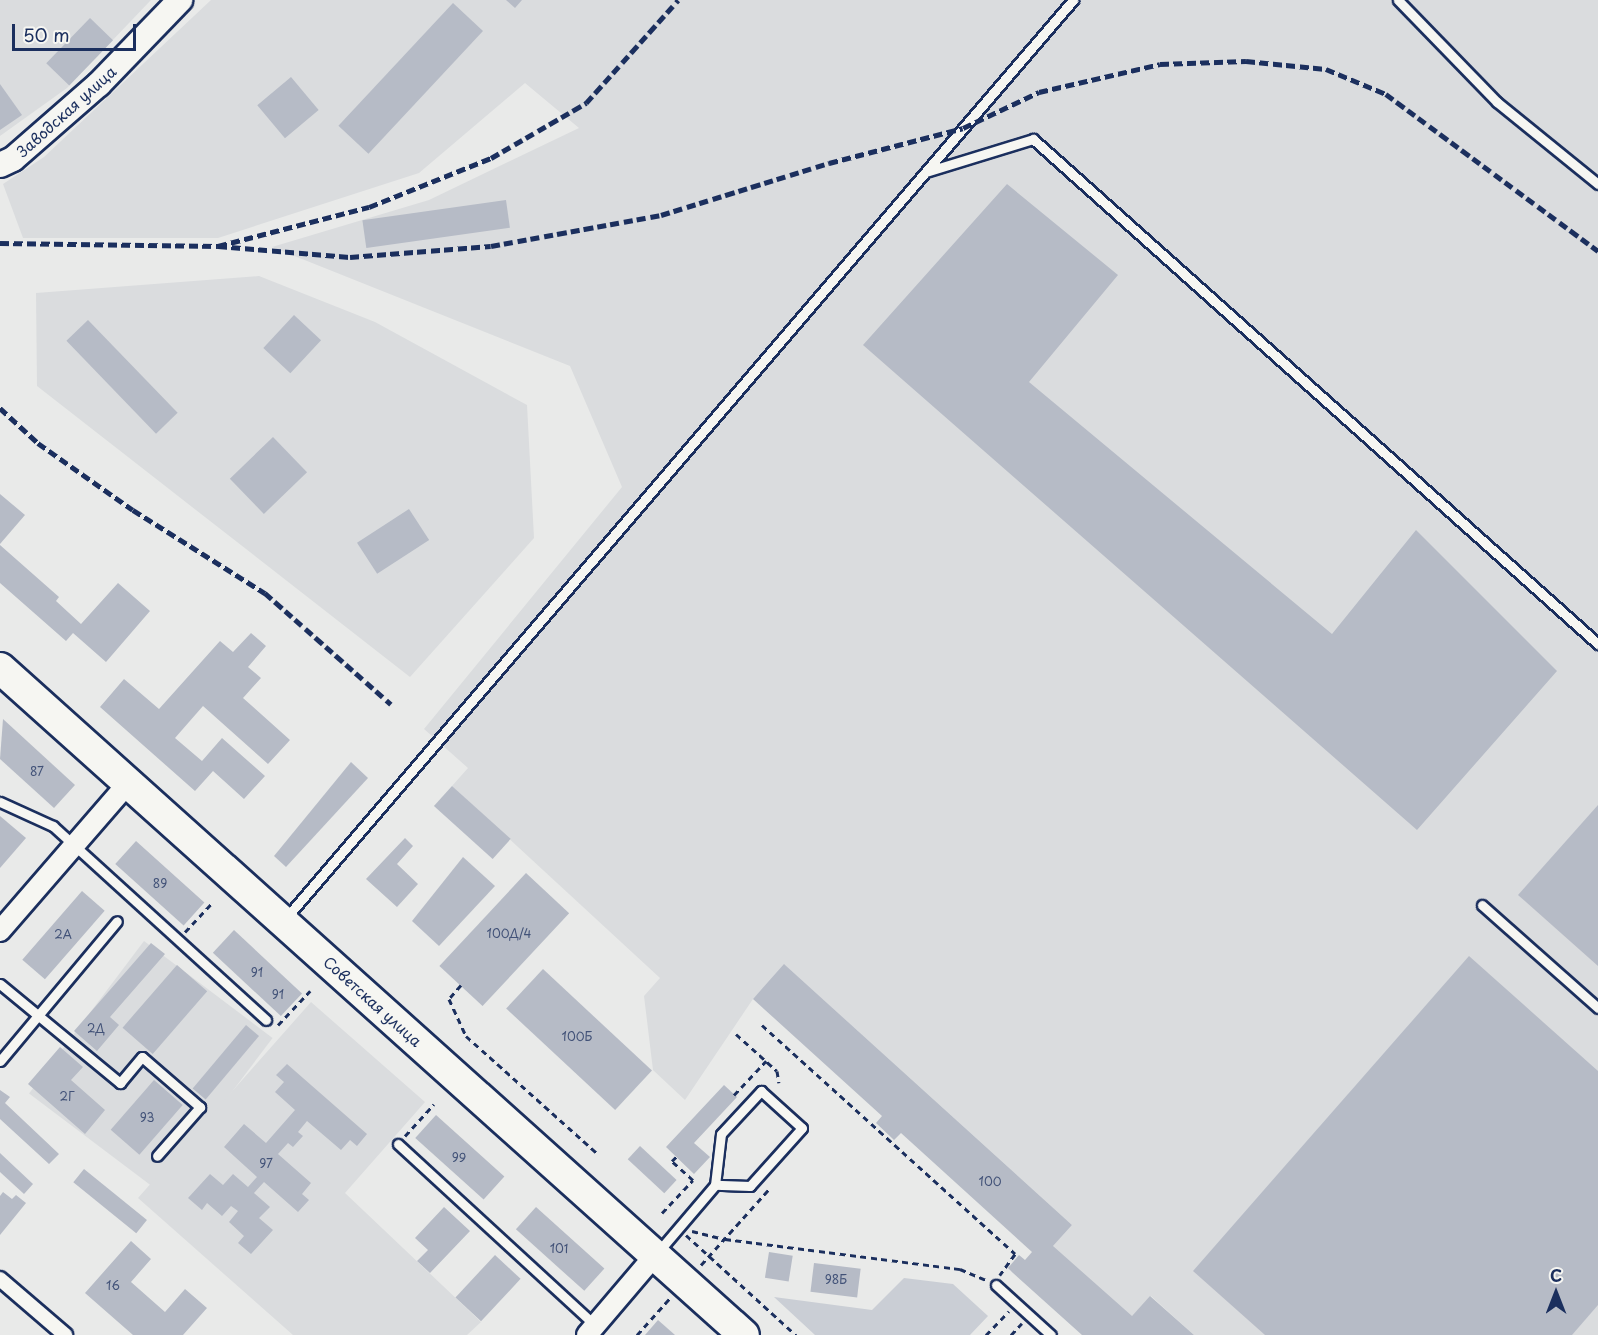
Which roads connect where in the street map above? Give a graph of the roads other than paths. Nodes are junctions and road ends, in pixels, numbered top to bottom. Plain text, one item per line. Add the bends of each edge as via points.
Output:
1 (180, 0) edge
2 (1073, 0) edge
3 (1398, 0) edge
4 (0, 165) edge
5 (926, 172) junction
6 (1598, 184) edge
7 (1598, 644) edge
8 (0, 668) edge
9 (128, 783) junction
10 (0, 802) edge
11 (74, 845) junction
12 (1482, 905) dead end
13 (117, 921) dead end
14 (283, 921) junction
15 (0, 931) edge
16 (0, 984) edge
17 (1598, 1008) edge
18 (38, 1015) junction
19 (266, 1020) road end
20 (0, 1061) edge
21 (398, 1144) road end
22 (157, 1156) dead end
23 (715, 1185) junction
24 (656, 1254) junction
25 (0, 1279) edge
26 (996, 1285) road end
27 (591, 1330) edge
28 (65, 1335) edge
29 (744, 1335) edge
30 (1051, 1335) edge

1 - 4 street, Заводская улица via 99,84
2 - 5 lane
3 - 6 lane via 1497,102
5 - 7 lane via 1033,139
5 - 14 lane
8 - 9 main road, Советская улица
9 - 11 street
9 - 14 main road, Советская улица
10 - 11 lane via 53,826
11 - 15 street
11 - 19 lane
12 - 17 lane
13 - 18 lane
14 - 24 main road, Советская улица
16 - 18 lane
18 - 20 lane
18 - 22 lane via 120,1083 142,1057 200,1107
21 - 27 lane
23 - 23 lane via 750,1186 802,1128 761,1091 722,1134
23 - 24 lane
24 - 27 street
24 - 29 main road, Советская улица
25 - 28 street
26 - 30 lane

